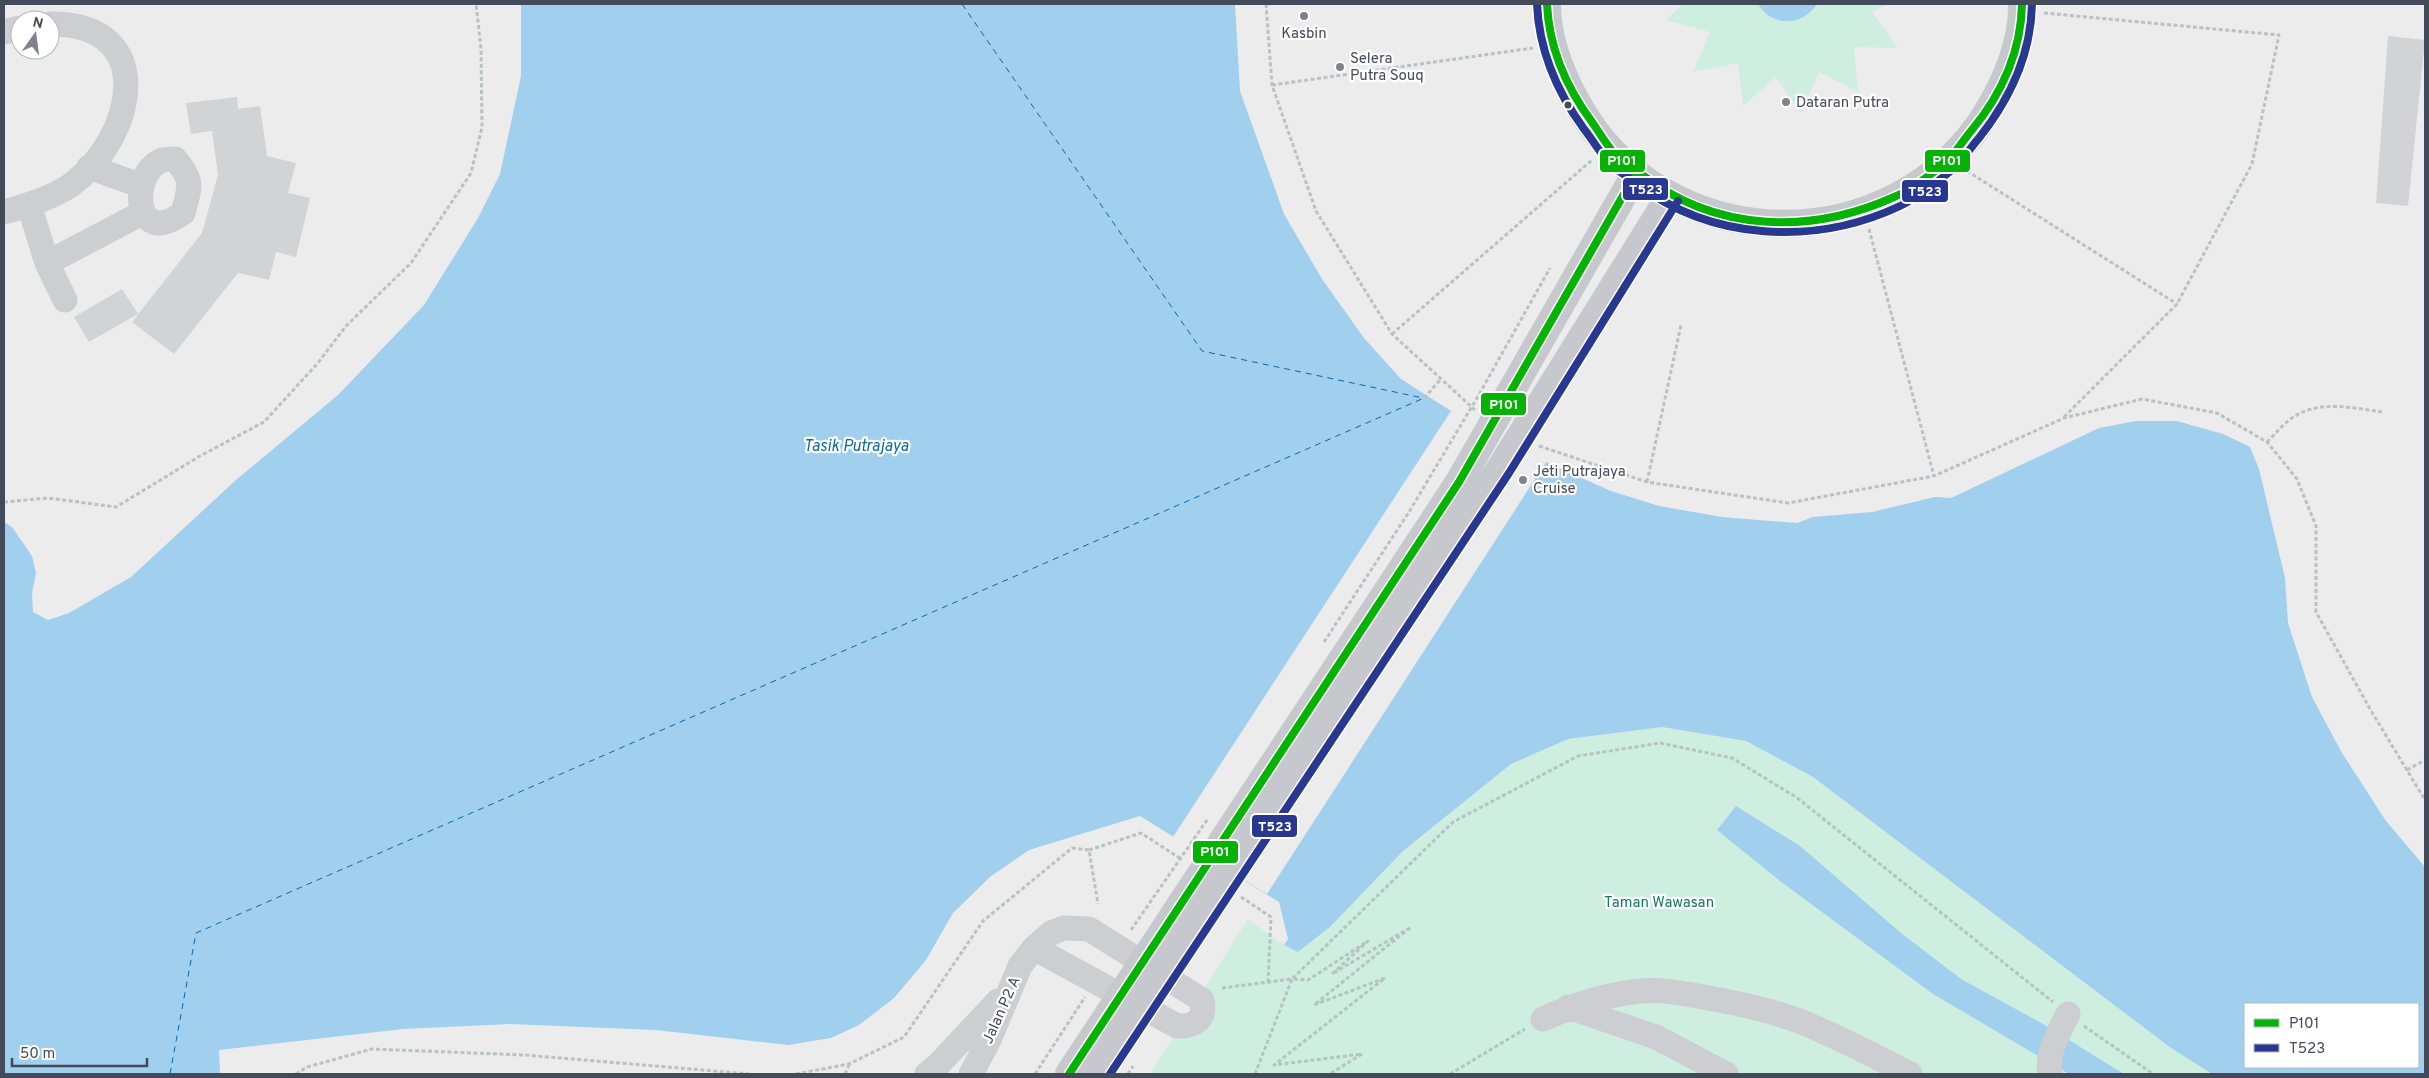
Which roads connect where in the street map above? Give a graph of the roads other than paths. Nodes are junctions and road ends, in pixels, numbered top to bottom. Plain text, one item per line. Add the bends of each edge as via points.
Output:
1 (1547, 4) edge
2 (2022, 7) edge
3 (60, 25) edge
4 (89, 167) junction
5 (1636, 173) junction
6 (142, 186) junction
7 (1670, 196) junction
8 (29, 205) junction
9 (4, 212) edge
10 (142, 213) junction
11 (47, 263) junction
12 (65, 300) dead end
13 (1034, 948) junction
14 (1010, 988) junction
15 (1568, 1007) junction
16 (1543, 1019) road end
17 (2064, 1022) road end
18 (2049, 1069) edge
19 (927, 1074) edge
20 (971, 1074) edge
21 (1069, 1074) edge
22 (1098, 1074) edge
23 (1726, 1074) edge
24 (1910, 1074) edge

1 - 5 main road via 1553,46 1566,82 1608,146
2 - 7 main road via 2014,53 1999,92 1977,129 1949,160 1924,181 1895,198 1865,212 1823,222 1780,225 1719,216
3 - 4 street via 92,32 113,44 126,79 127,94 122,113 100,156
4 - 6 street
4 - 8 street via 70,185
5 - 7 main road
5 - 21 main road via 1489,411 1458,482
6 - 10 street
6 - 10 street via 160,161 175,159 185,170 190,184 183,213 172,220 147,219
7 - 22 main road via 1532,435 1501,467
8 - 9 street
8 - 11 street
10 - 11 street
11 - 12 street
13 - 13 street, Jalan P2 A via 1177,1026 1195,1024 1201,1019 1204,1010 1202,1000 1089,929 1064,928 1051,933
13 - 14 street, Jalan P2 A via 1020,966
14 - 19 street
14 - 20 street, Jalan P2 A
15 - 16 street
15 - 23 street via 1656,1037
15 - 24 street via 1643,991 1681,993 1746,1005 1818,1028
17 - 18 street

